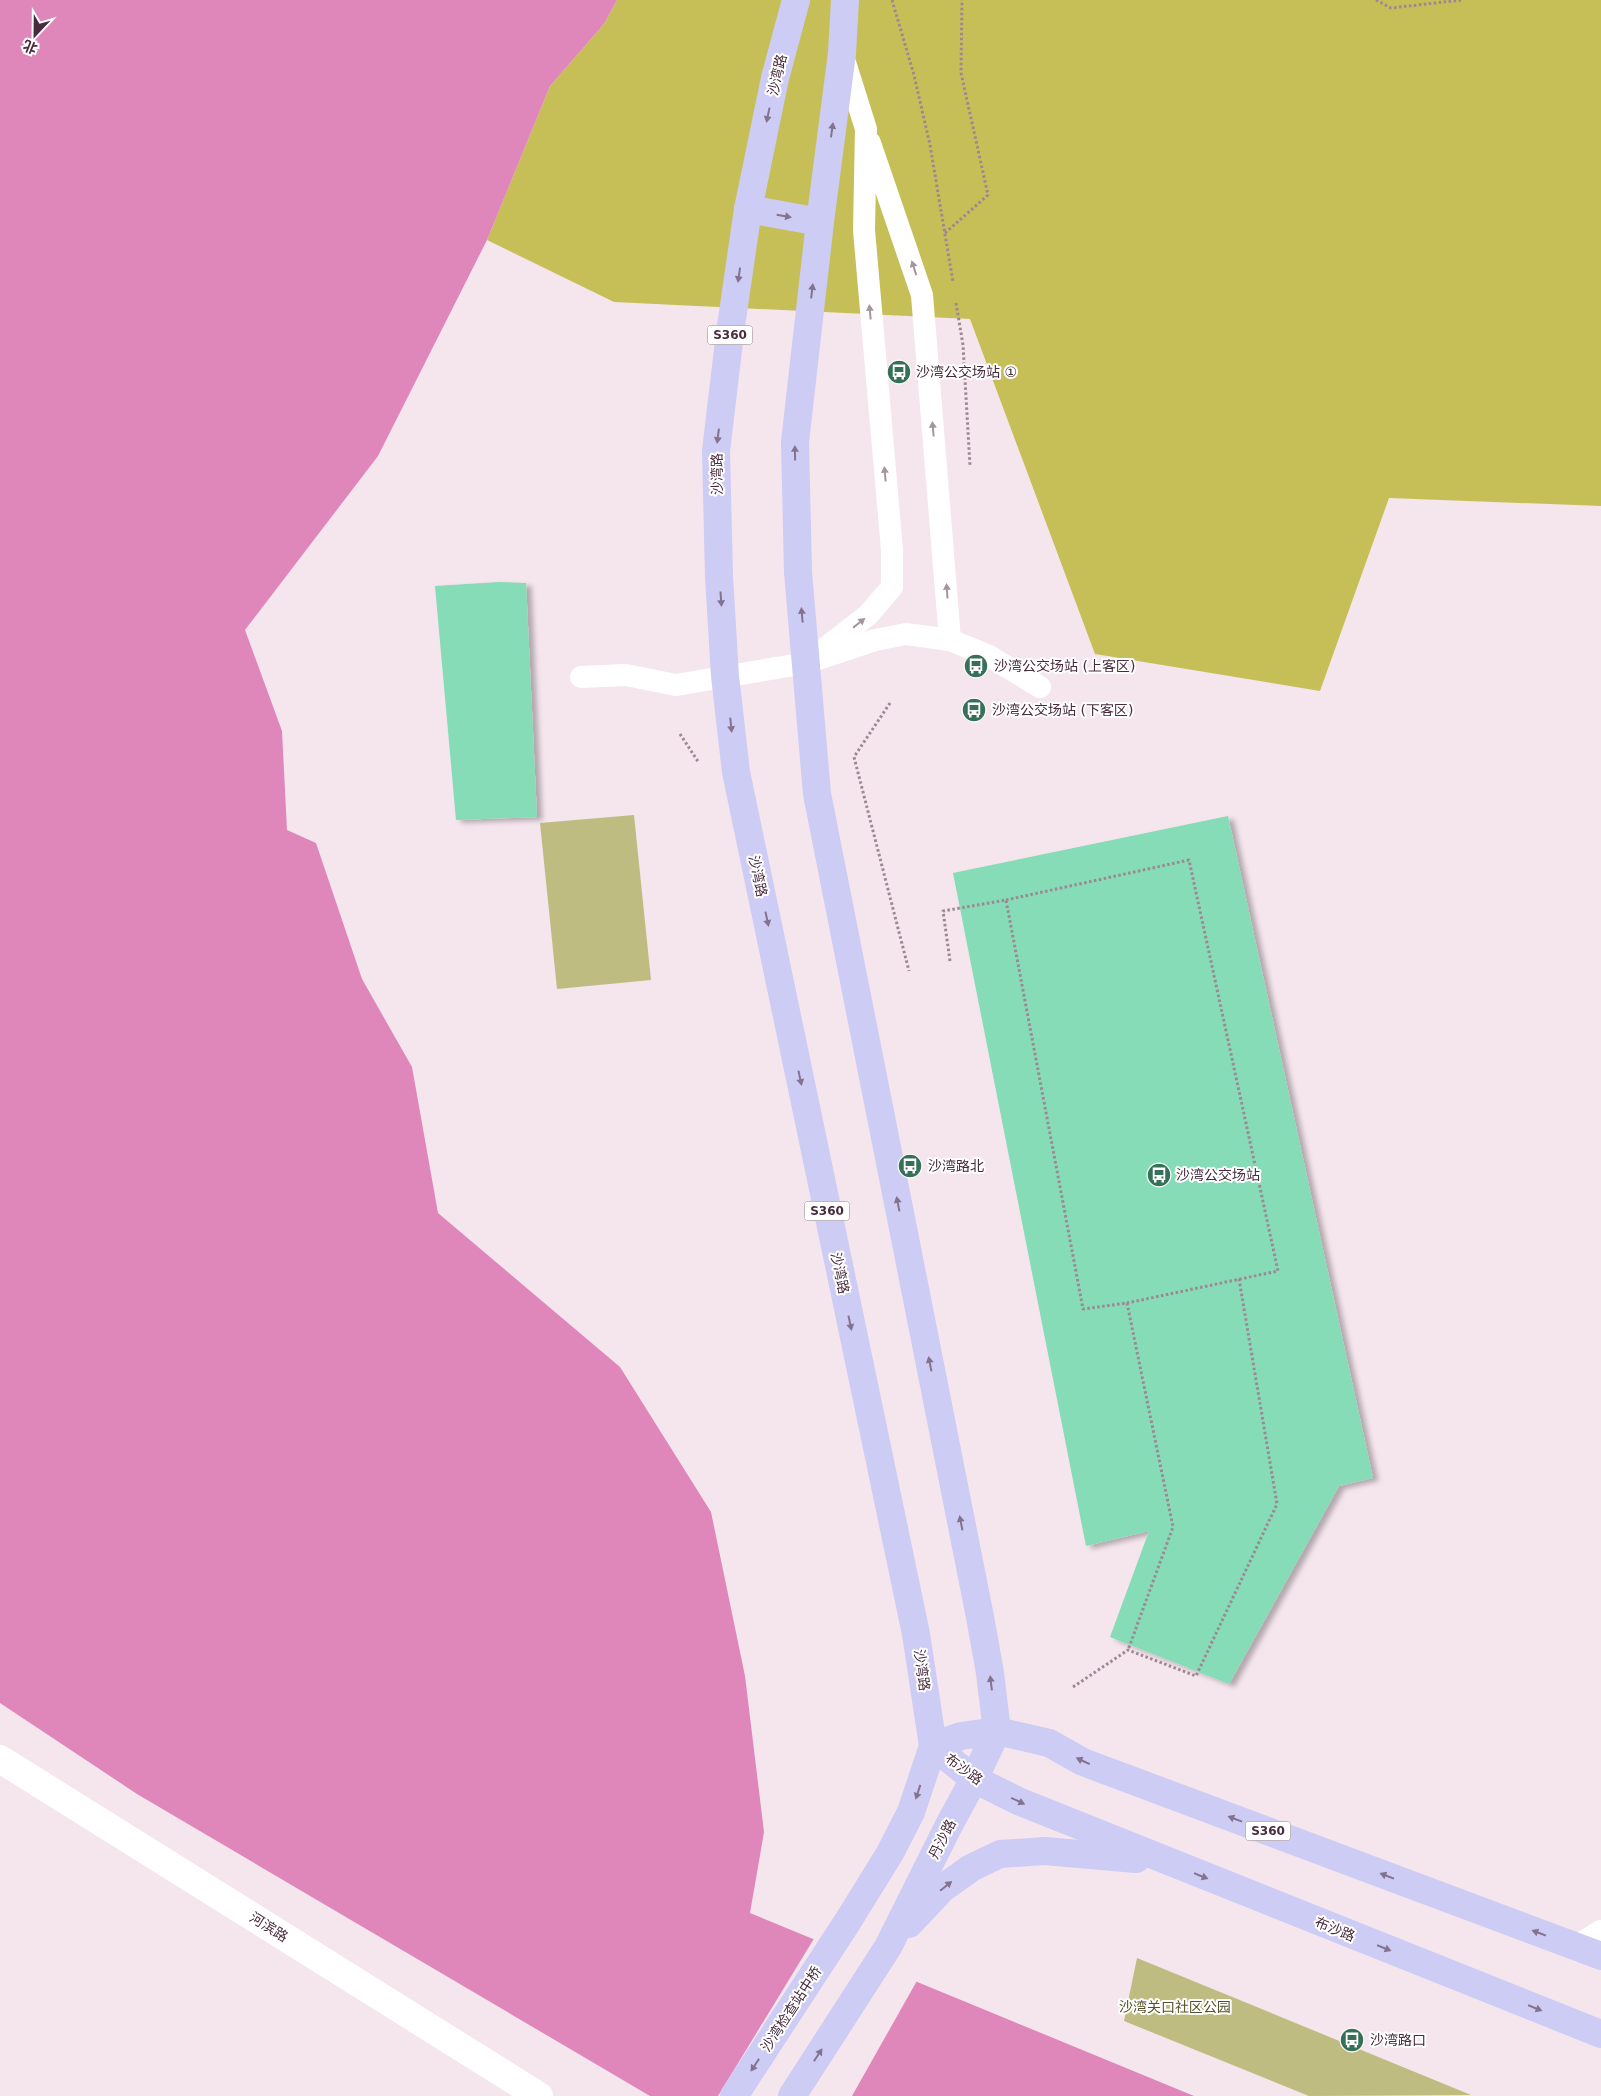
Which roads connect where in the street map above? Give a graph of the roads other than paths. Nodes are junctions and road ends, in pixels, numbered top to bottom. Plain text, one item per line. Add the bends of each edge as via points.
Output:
1 (796, 0) edge
2 (845, 0) edge
3 (842, 53) junction
4 (866, 129) junction
5 (748, 210) junction
6 (820, 222) junction
7 (950, 640) junction
8 (806, 663) junction
9 (726, 676) junction
10 (581, 677) dead end
11 (1040, 687) dead end
12 (997, 1731) junction
13 (933, 1746) junction
14 (0, 1758) edge
15 (974, 1779) junction
16 (1170, 1864) junction
17 (1594, 1946) edge
18 (888, 1947) junction
19 (1601, 2034) edge
20 (539, 2096) edge
21 (734, 2096) edge
22 (792, 2096) edge

1 -> 5 main road, 沙湾路 / S360 via 775,78
2 - 3 main road
3 - 4 lane
6 -> 3 main road
7 -> 4 lane via 922,295
8 -> 4 lane via 868,616 892,587 892,550 864,230
5 -> 6 main road
5 -> 9 main road, 沙湾路 / S360 via 716,451 719,577
8 -> 6 main road via 798,572 795,442
7 - 8 lane via 906,634 875,640
7 - 11 lane via 989,656
8 - 9 lane
12 -> 8 main road via 980,1617 817,794
9 - 10 lane via 676,685 626,675
9 -> 13 main road, 沙湾路 / S360 via 736,772 916,1634
12 - 13 main road, 布沙路 / S360 via 961,1736
12 - 15 main road, 丹沙路
17 -> 12 main road, 布沙路 / S360 via 1092,1765 1049,1743
13 - 15 main road, 布沙路
13 -> 21 main road, 沙湾检查站中桥 via 911,1812 890,1853
14 - 20 street, 河滨路
15 -> 16 main road, 布沙路 via 1018,1802
15 - 18 main road, 丹沙路
18 -> 16 main road via 943,1888 971,1868 1000,1854 1045,1851
16 -> 19 main road, 布沙路
22 -> 18 main road

